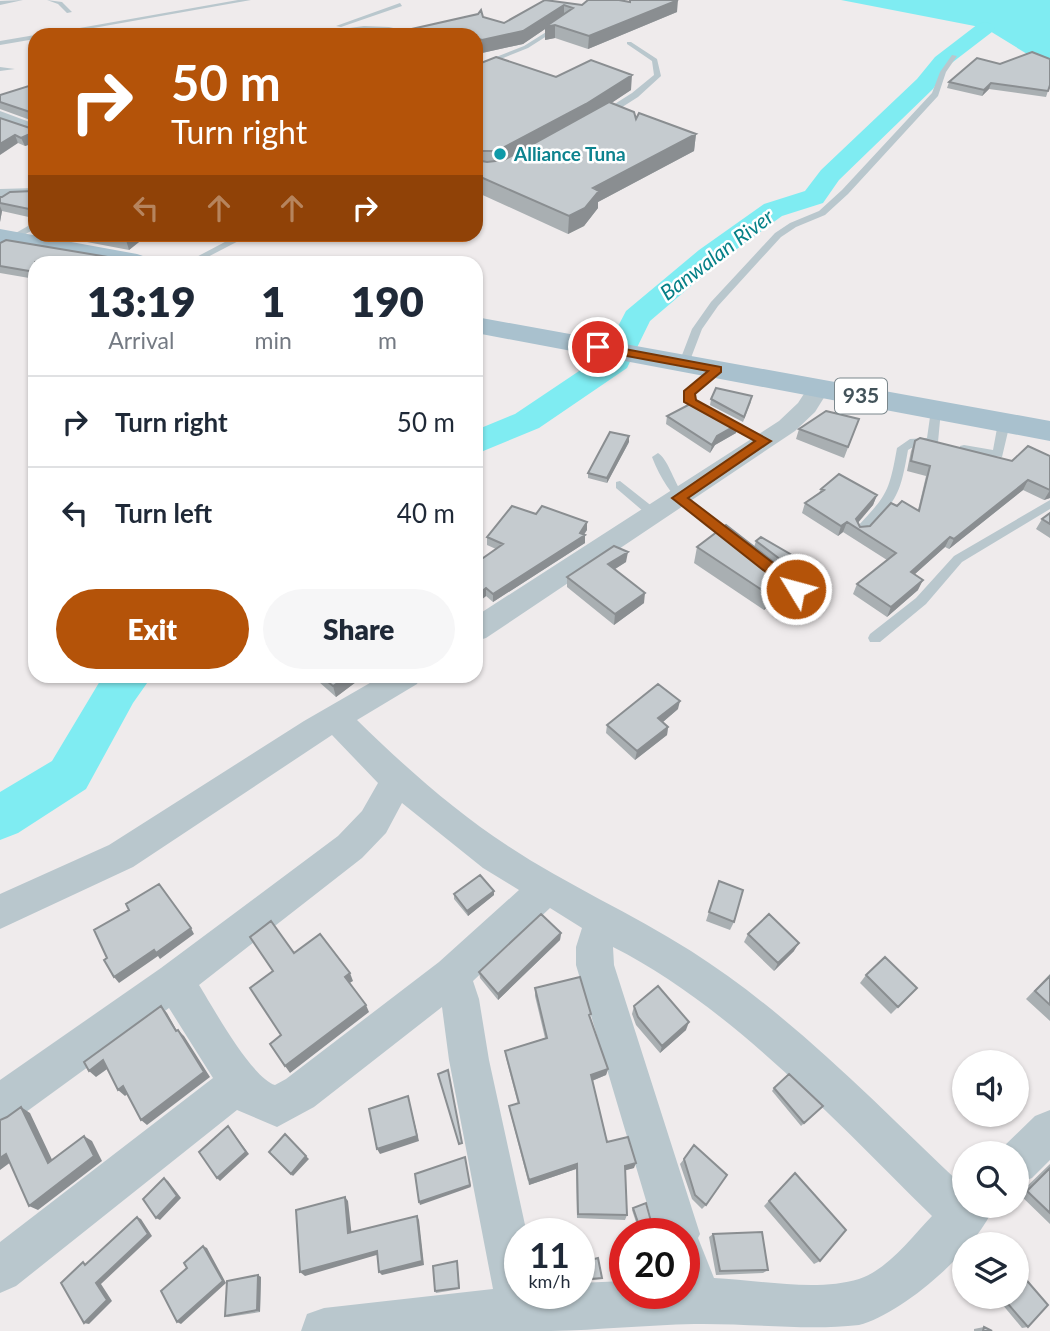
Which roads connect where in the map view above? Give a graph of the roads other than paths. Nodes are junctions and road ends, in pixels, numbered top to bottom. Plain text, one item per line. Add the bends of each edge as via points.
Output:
1 (20, 0) edge
2 (50, 0) edge
3 (248, 0) edge
4 (0, 3) edge
5 (400, 5) dead end
6 (69, 12) dead end
7 (567, 20) edge
8 (84, 28) edge
9 (336, 28) edge
10 (28, 38) edge
11 (0, 43) edge
12 (629, 43) dead end
13 (954, 56) dead end
14 (483, 57) edge
15 (495, 61) junction
16 (483, 65) edge
17 (0, 69) edge
18 (12, 69) dead end
19 (0, 116) edge
20 (590, 124) edge
21 (28, 127) edge
22 (28, 192) edge
23 (0, 194) edge
24 (28, 228) edge
25 (6, 237) edge
26 (28, 241) edge
27 (32, 242) edge
28 (231, 242) edge
29 (105, 256) edge
30 (204, 256) edge
31 (483, 326) edge
32 (678, 362) junction
33 (717, 369) junction
34 (819, 388) junction
35 (936, 410) junction
36 (1004, 423) junction
37 (1050, 431) edge
38 (765, 441) junction
39 (943, 445) junction
40 (658, 457) dead end
41 (620, 485) dead end
42 (679, 498) junction
43 (1050, 504) edge
44 (654, 514) junction
45 (860, 531) edge
46 (744, 548) edge
47 (757, 559) edge
48 (796, 589) dead end
49 (483, 625) edge
50 (875, 638) dead end
51 (395, 683) edge
52 (336, 719) junction
53 (397, 780) junction
54 (545, 888) junction
55 (0, 912) edge
56 (605, 919) junction
57 (452, 975) junction
58 (174, 981) junction
59 (239, 1083) junction
60 (0, 1105) edge
61 (1050, 1131) edge
62 (1029, 1151) edge
63 (952, 1196) edge
64 (673, 1218) edge
65 (960, 1218) edge
66 (0, 1270) edge
67 (700, 1301) edge
68 (609, 1306) edge
69 (520, 1310) junction
70 (324, 1331) edge

1 - 4 lane
2 - 6 lane
3 - 8 lane
5 - 9 lane
7 - 15 lane
10 - 11 lane
12 - 20 lane via 655,60 657,76
13 - 32 lane via 935,94 845,192 822,213 778,235 714,304
14 - 15 lane
15 - 16 lane
17 - 18 lane
19 - 21 street
22 - 23 street
24 - 25 lane
25 - 26 main road
27 - 29 main road
28 - 30 lane
31 - 32 main road, 935
32 - 33 main road, 935
33 - 34 main road, 935
33 - 38 lane via 688,393 690,402
34 - 35 main road, 935
34 - 38 street via 799,415
35 - 36 main road, 935
35 - 39 lane
36 - 37 main road, 935
36 - 39 lane via 998,454
38 - 42 street
39 - 45 lane via 914,441 903,448 888,502
40 - 42 lane
41 - 44 lane
42 - 44 street
42 - 46 lane
43 - 50 lane via 958,559 920,601
44 - 49 street
47 - 48 lane
51 - 52 street
52 - 53 street
52 - 55 street via 121,856
53 - 54 street via 495,857
53 - 58 street via 374,822 350,847
54 - 56 street
54 - 57 street
56 - 63 street via 679,965 778,1038
56 - 64 street via 598,931 595,965
57 - 59 street via 287,1102 264,1104
57 - 69 street
58 - 59 street
58 - 60 street
59 - 66 street
61 - 62 street
65 - 67 street via 936,1247 888,1288 862,1302 833,1306
68 - 69 street
69 - 70 street

